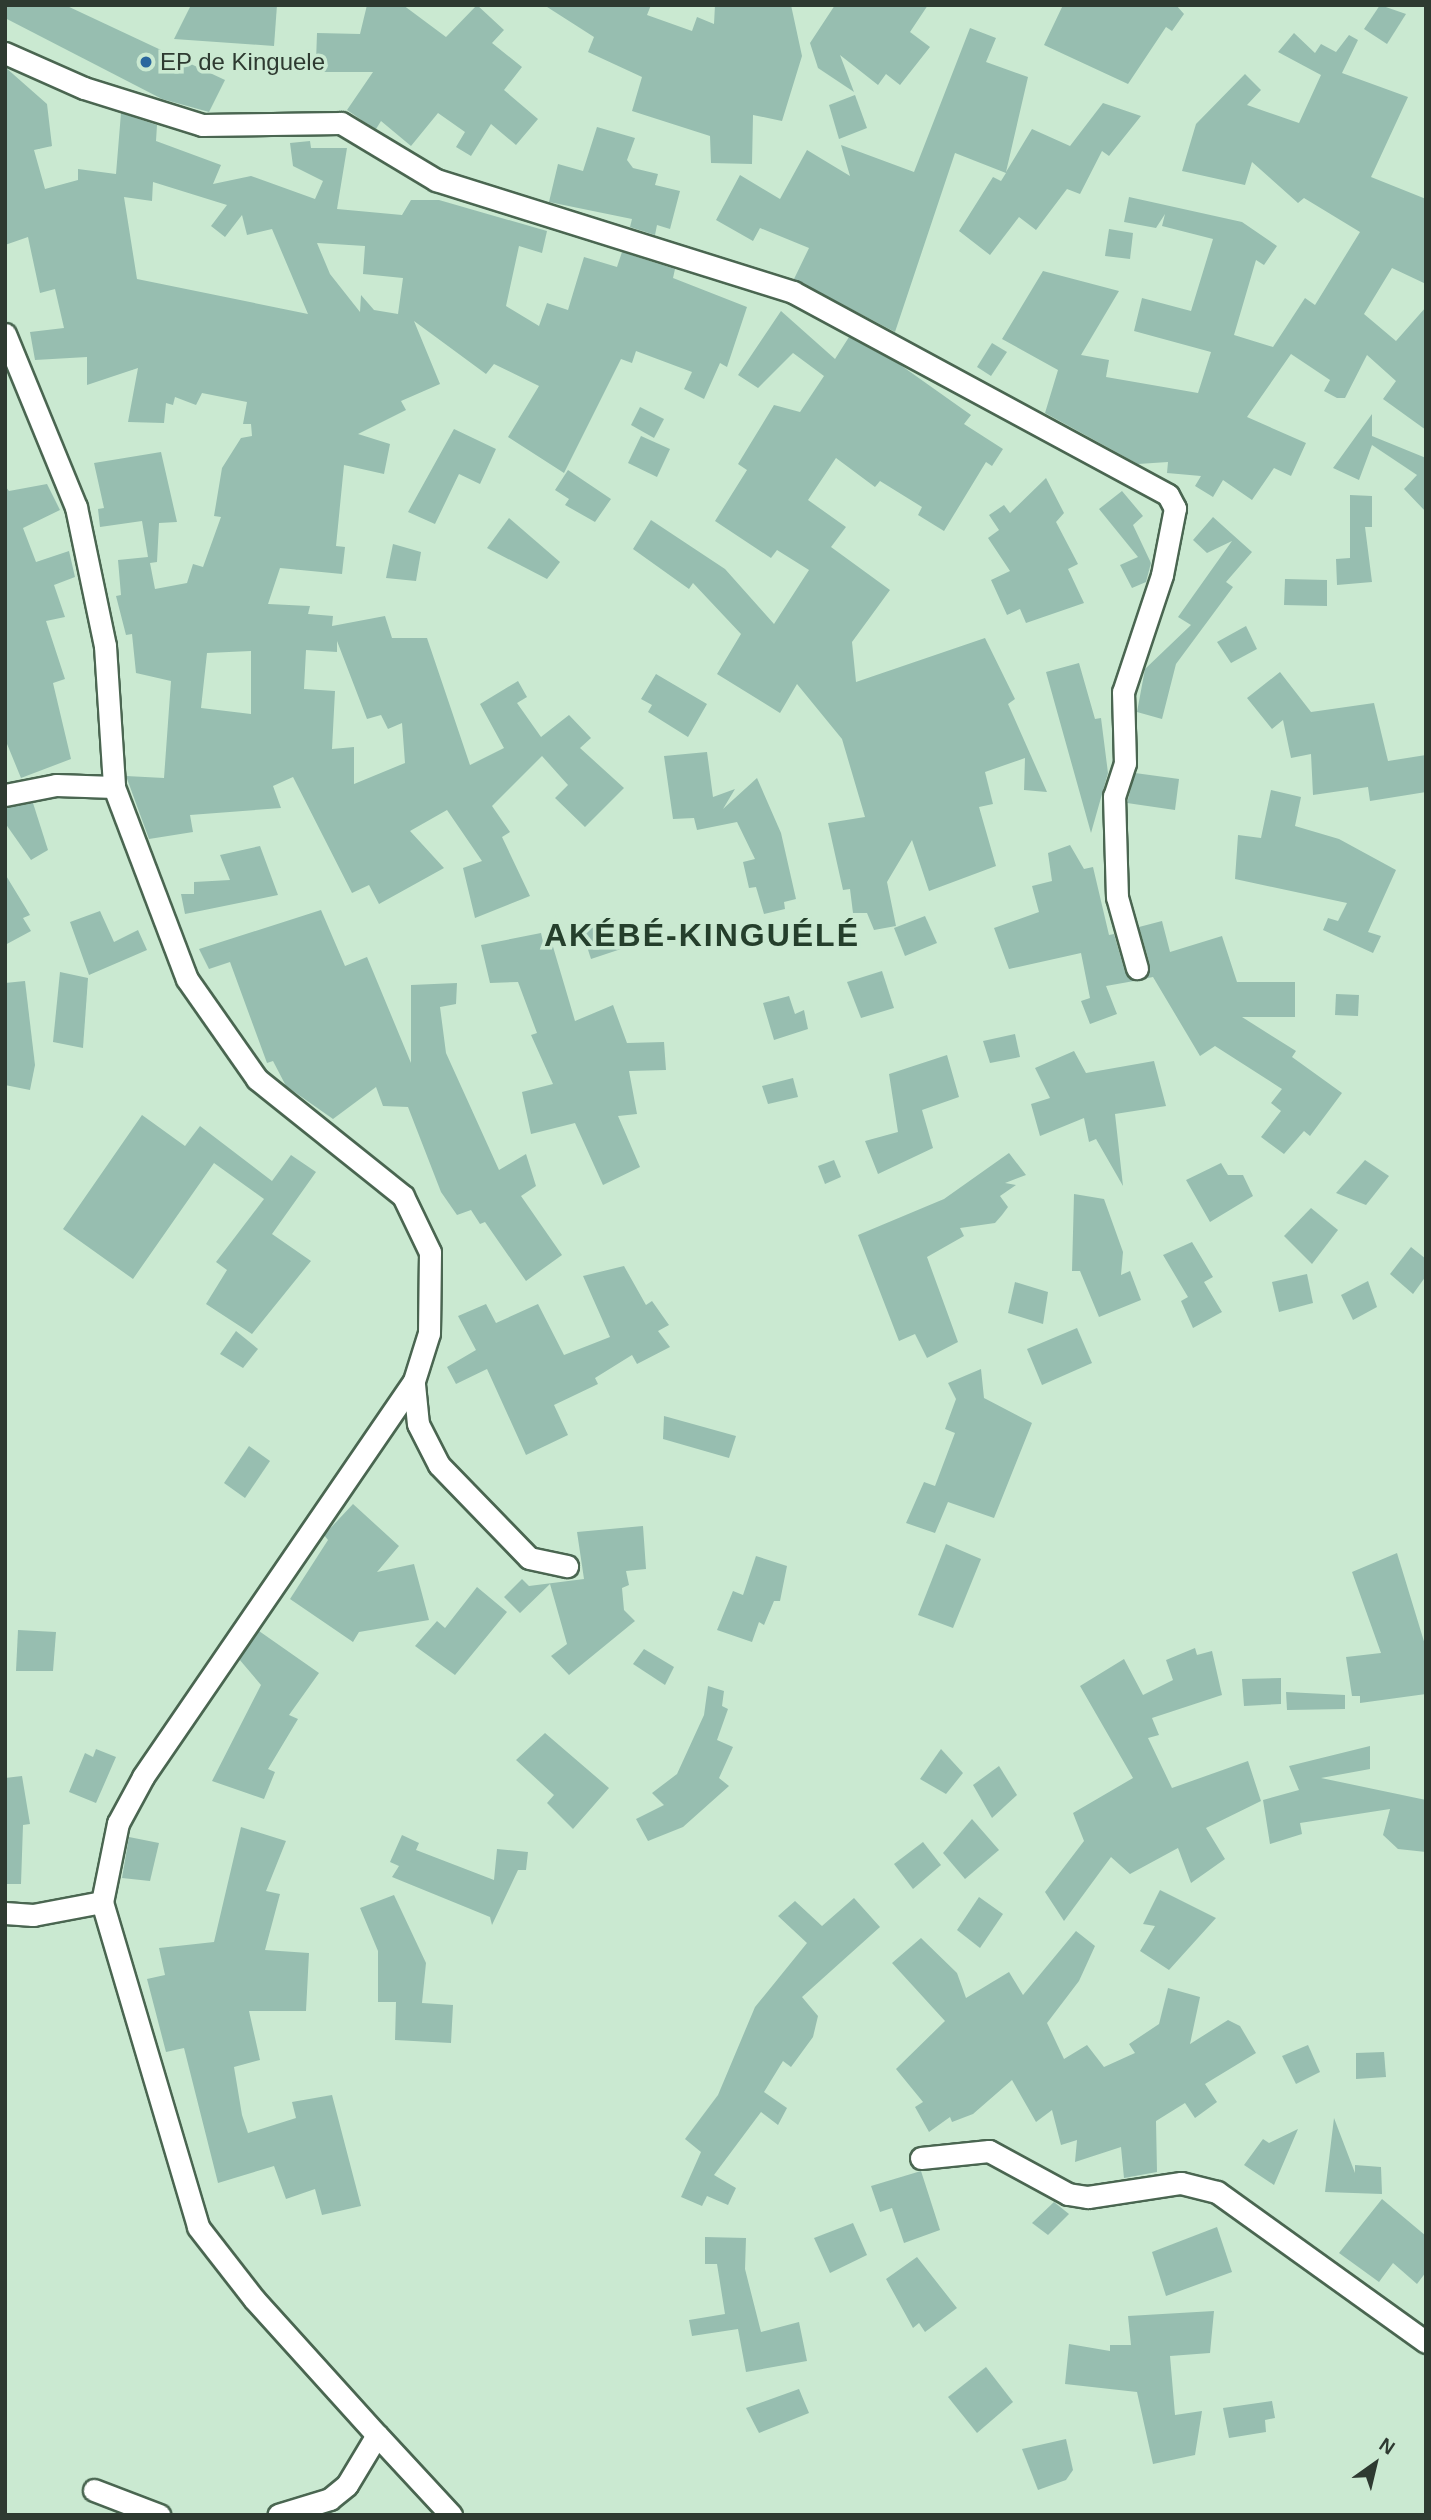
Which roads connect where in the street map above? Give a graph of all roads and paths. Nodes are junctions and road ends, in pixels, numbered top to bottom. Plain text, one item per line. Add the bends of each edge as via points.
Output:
1 (5, 53) edge
2 (5, 334) edge
3 (114, 787) junction
4 (5, 794) edge
5 (1136, 968) dead end
6 (414, 1381) junction
7 (567, 1566) dead end
8 (102, 1902) junction
9 (5, 1913) edge
10 (921, 2158) dead end
11 (1426, 2342) edge
12 (377, 2435) junction
13 (94, 2490) dead end
14 (159, 2515) edge
15 (278, 2515) edge
16 (451, 2515) edge

1 - 5 street via 84,88 202,125 341,123 436,180 793,292 1168,495 1175,508 1162,575 1124,692 1125,763 1114,796 1117,897
2 - 3 street via 76,507 93,569
3 - 4 street via 56,785
3 - 6 street via 187,979 230,1048 257,1079 382,1177 415,1212 430,1252 432,1295
6 - 7 street via 418,1424 439,1465 529,1558
6 - 8 street via 143,1777 118,1823
8 - 9 street via 33,1915
8 - 12 street via 198,2227 237,2280
10 - 11 street via 989,2151 1068,2194 1088,2197 1181,2183 1217,2192
12 - 15 street via 347,2486 330,2499
12 - 16 street
13 - 14 street

